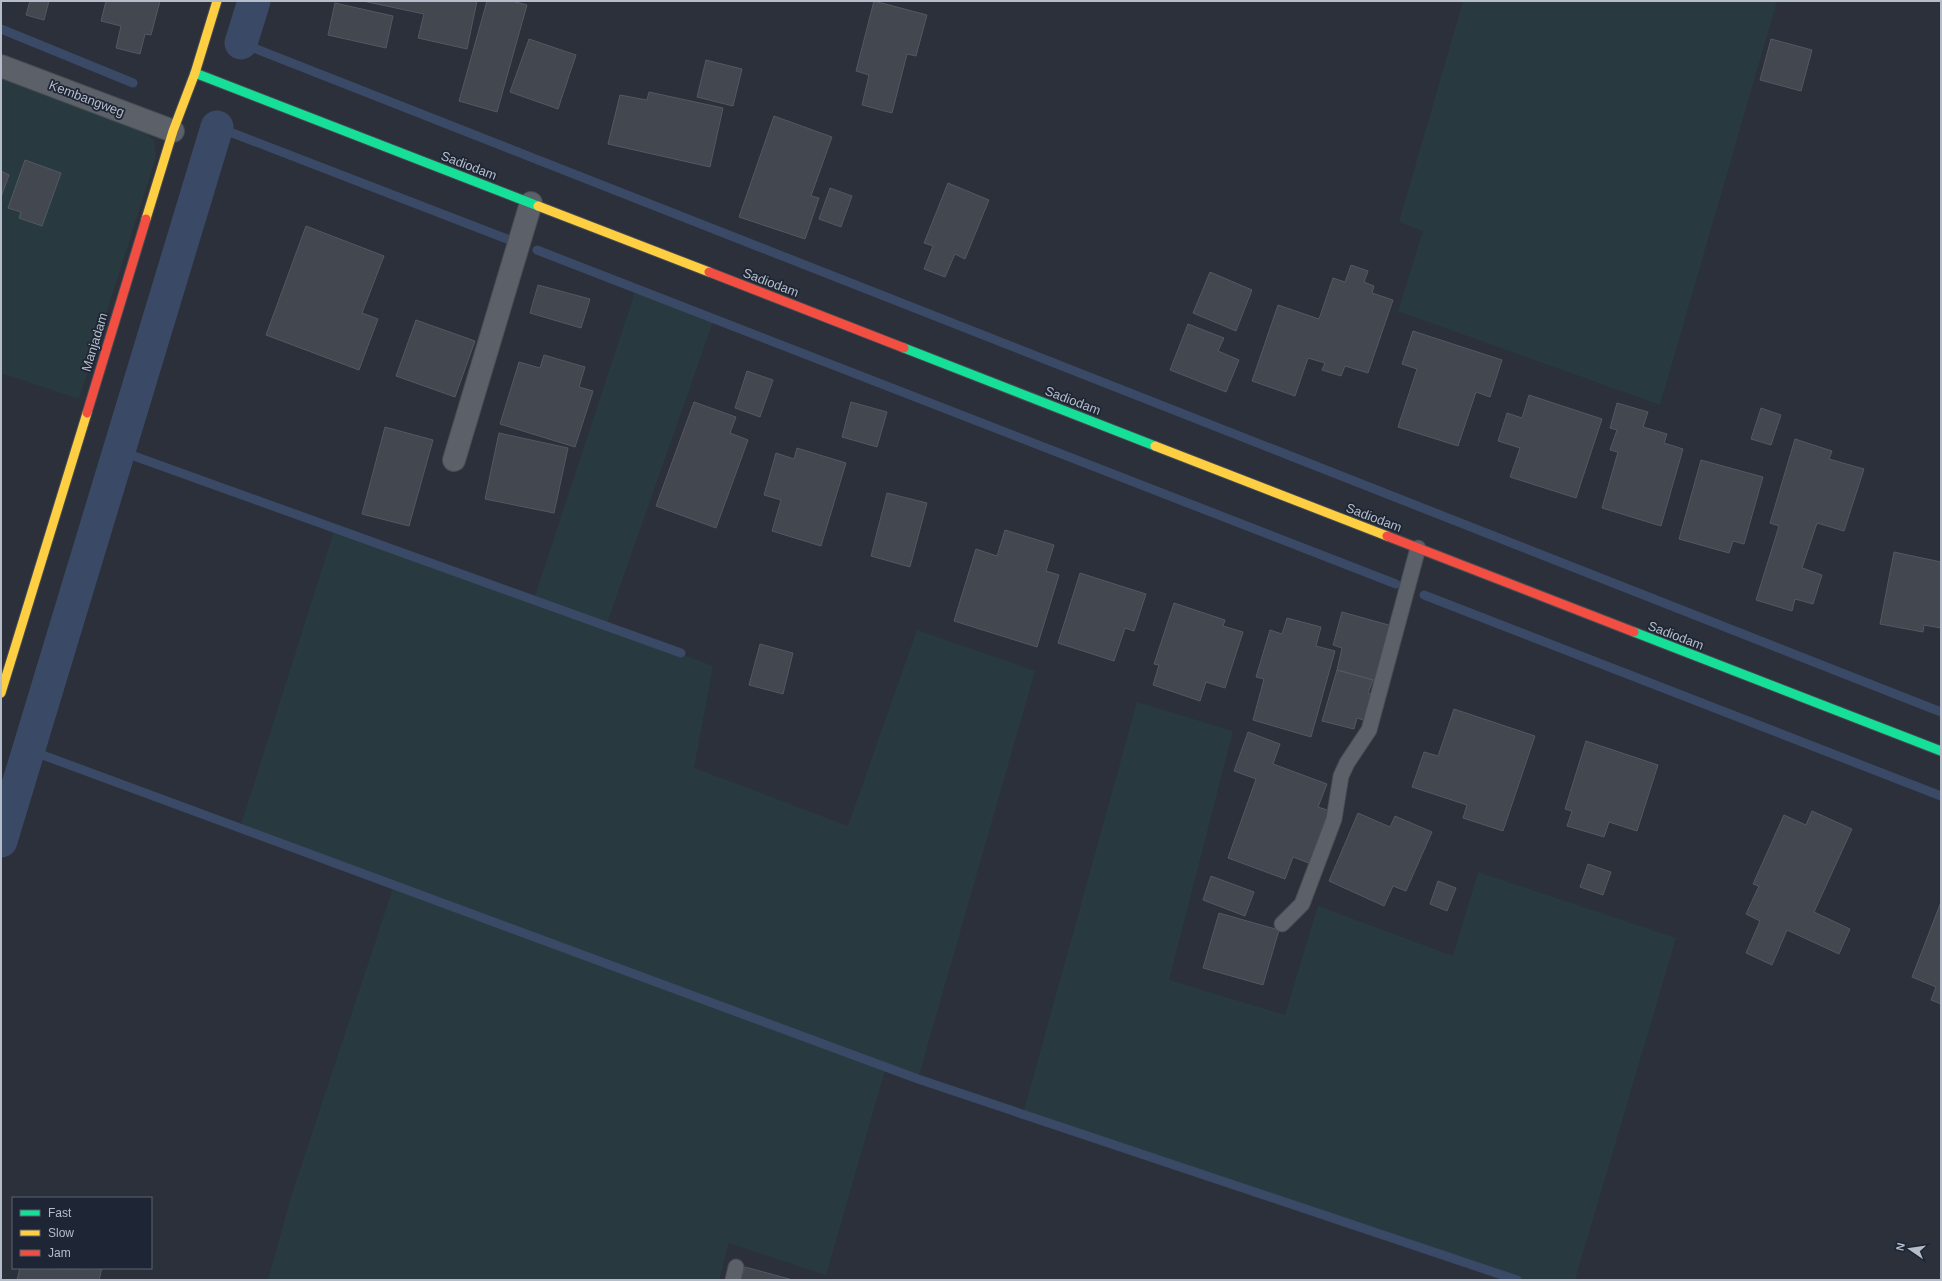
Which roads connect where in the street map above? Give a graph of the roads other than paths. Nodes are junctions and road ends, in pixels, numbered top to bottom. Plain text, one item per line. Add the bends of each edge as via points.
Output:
1 (217, 1) edge
2 (1, 66) edge
3 (195, 73) junction
4 (173, 131) junction
5 (531, 203) junction
6 (454, 460) dead end
7 (1418, 548) junction
8 (1, 693) edge
9 (1941, 751) edge
10 (1282, 924) dead end

1 - 3 street, Manjadam
2 - 4 street, Kembangweg
3 - 4 street, Manjadam
3 - 5 street, Sadiodam
4 - 8 street, Manjadam
5 - 6 street
5 - 7 street, Sadiodam
7 - 9 street, Sadiodam
7 - 10 lane via 1370,730 1341,776 1334,819 1302,904

